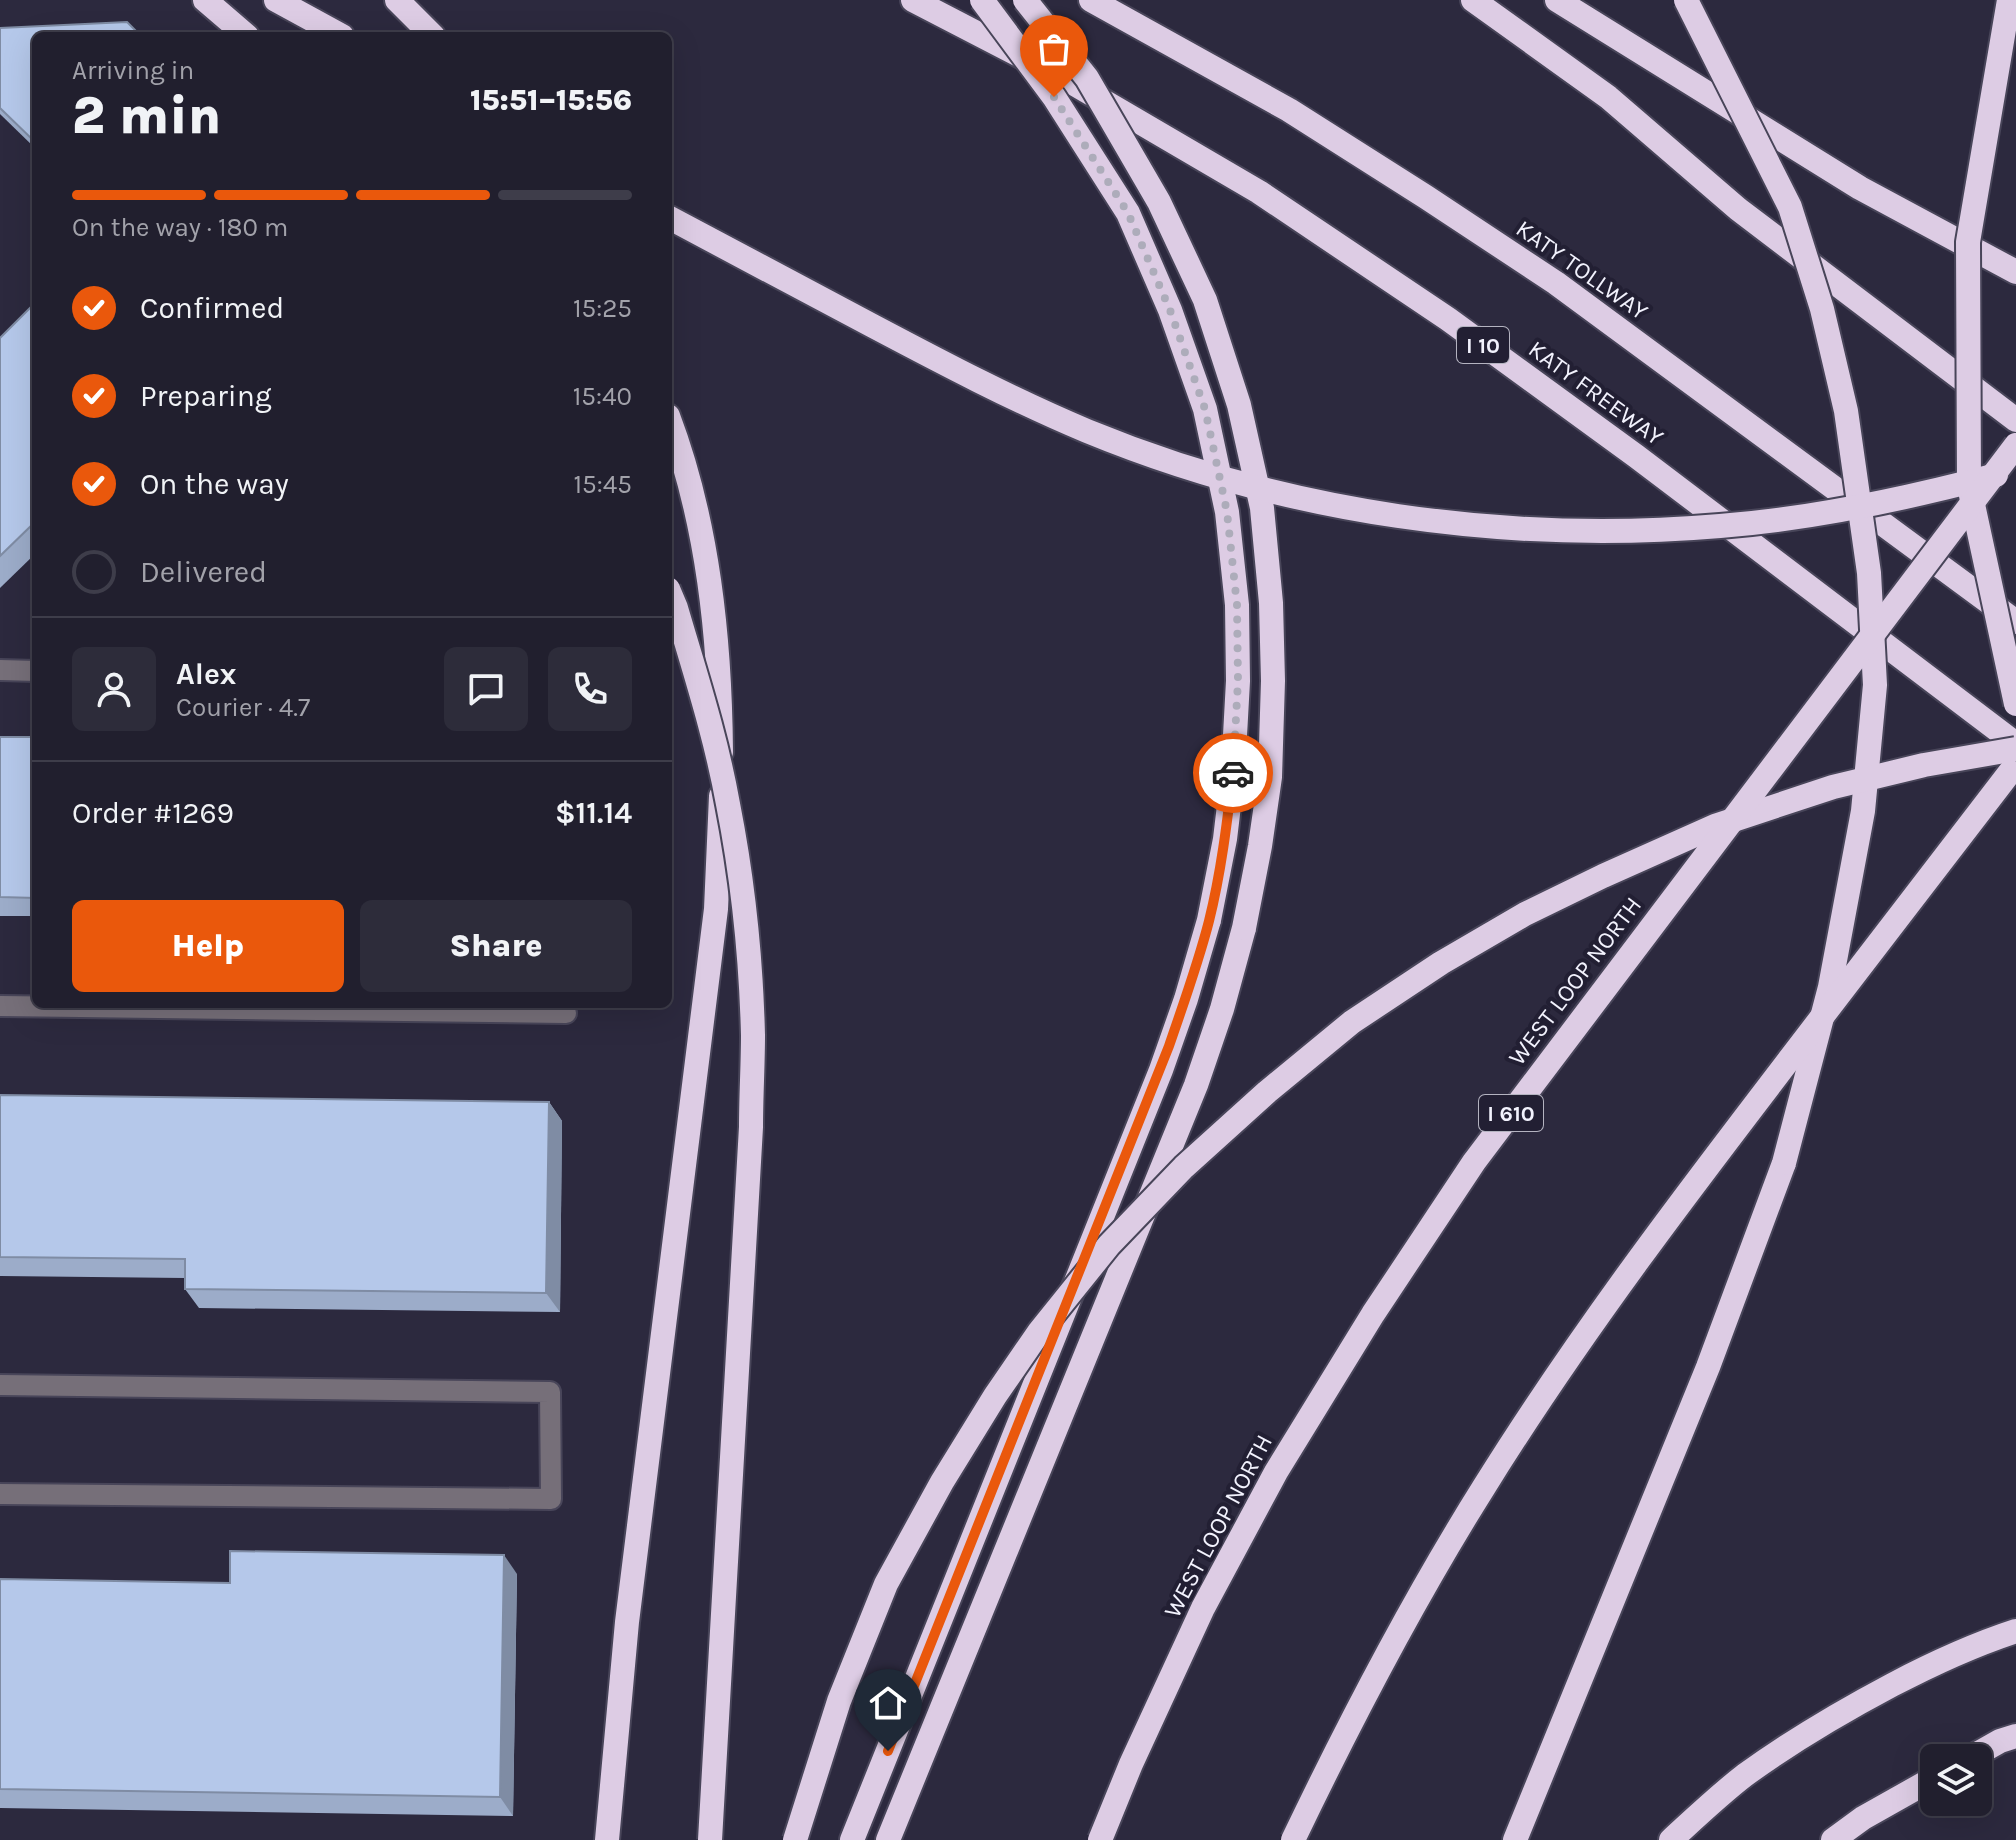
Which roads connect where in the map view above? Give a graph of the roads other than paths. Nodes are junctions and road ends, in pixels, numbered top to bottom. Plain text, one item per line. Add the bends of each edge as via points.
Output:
1 (205, 0) edge
2 (276, 0) edge
3 (397, 0) edge
4 (913, 0) edge
5 (982, 0) edge
6 (1025, 0) edge
7 (1091, 0) edge
8 (1473, 0) edge
9 (1557, 0) edge
10 (1686, 0) edge
11 (2009, 0) edge
12 (242, 32) edge
13 (335, 32) edge
14 (429, 32) edge
15 (672, 219) edge
16 (2016, 272) edge
17 (2016, 420) edge
18 (672, 426) edge
19 (2016, 445) edge
20 (2016, 468) edge
21 (672, 598) edge
22 (2016, 622) edge
23 (0, 670) edge
24 (32, 671) edge
25 (2016, 704) edge
26 (2015, 759) edge
27 (0, 1006) edge
28 (32, 1006) edge
29 (162, 1008) edge
30 (566, 1013) dead end
31 (0, 1385) edge
32 (0, 1494) edge
33 (2016, 1631) edge
34 (2016, 1736) edge
35 (1992, 1746) edge
36 (1920, 1786) edge
37 (607, 1840) edge
38 (710, 1840) edge
39 (795, 1840) edge
40 (852, 1840) edge
41 (888, 1840) edge
42 (1100, 1840) edge
43 (1293, 1840) edge
44 (1515, 1840) edge
45 (1671, 1840) edge
46 (1833, 1840) edge

1 - 12 highway
2 - 13 highway
3 - 14 highway
4 - 26 highway, KATY FREEWAY / I 10 via 1071,82 1259,192 1448,319 1636,456
5 - 40 highway, bridge via 1054,97 1128,213 1205,409 1227,512 1237,620 1233,772 1209,920 1161,1070
6 - 41 highway, bridge via 1087,78 1159,202 1205,300 1239,405 1262,508 1271,603 1270,777 1244,928 1196,1085
7 - 22 highway, KATY TOLLWAY via 1289,110 1556,283
8 - 17 highway via 1608,97 1738,209
9 - 16 highway via 1860,188
10 - 44 highway, bridge via 1790,207 1822,309 1846,411 1869,573 1875,685 1863,811 1830,987 1784,1163 1708,1367
11 - 25 highway, bridge via 1968,242 1969,486
15 - 20 highway, bridge via 1077,427 1211,474 1363,511 1575,531 1720,526 1859,507
18 - 37 highway via 700,527 714,614 721,809 716,909 629,1606
19 - 42 highway, WEST LOOP NORTH / I 610, bridge via 1474,1162 1382,1301 1276,1472 1203,1608
21 - 38 highway, bridge via 728,802 740,872 753,1035
23 - 24 lane
26 - 39 highway, bridge via 1924,765 1833,787 1715,826 1525,914 1441,963 1352,1022 1267,1092 1109,1245 995,1396 886,1584 839,1701
26 - 43 highway, bridge via 1688,1191 1484,1486 1404,1623
27 - 28 lane
29 - 30 lane
31 - 32 lane via 550,1392 551,1499
33 - 45 highway via 1929,1666 1805,1734 1744,1776
34 - 35 highway
36 - 46 highway

